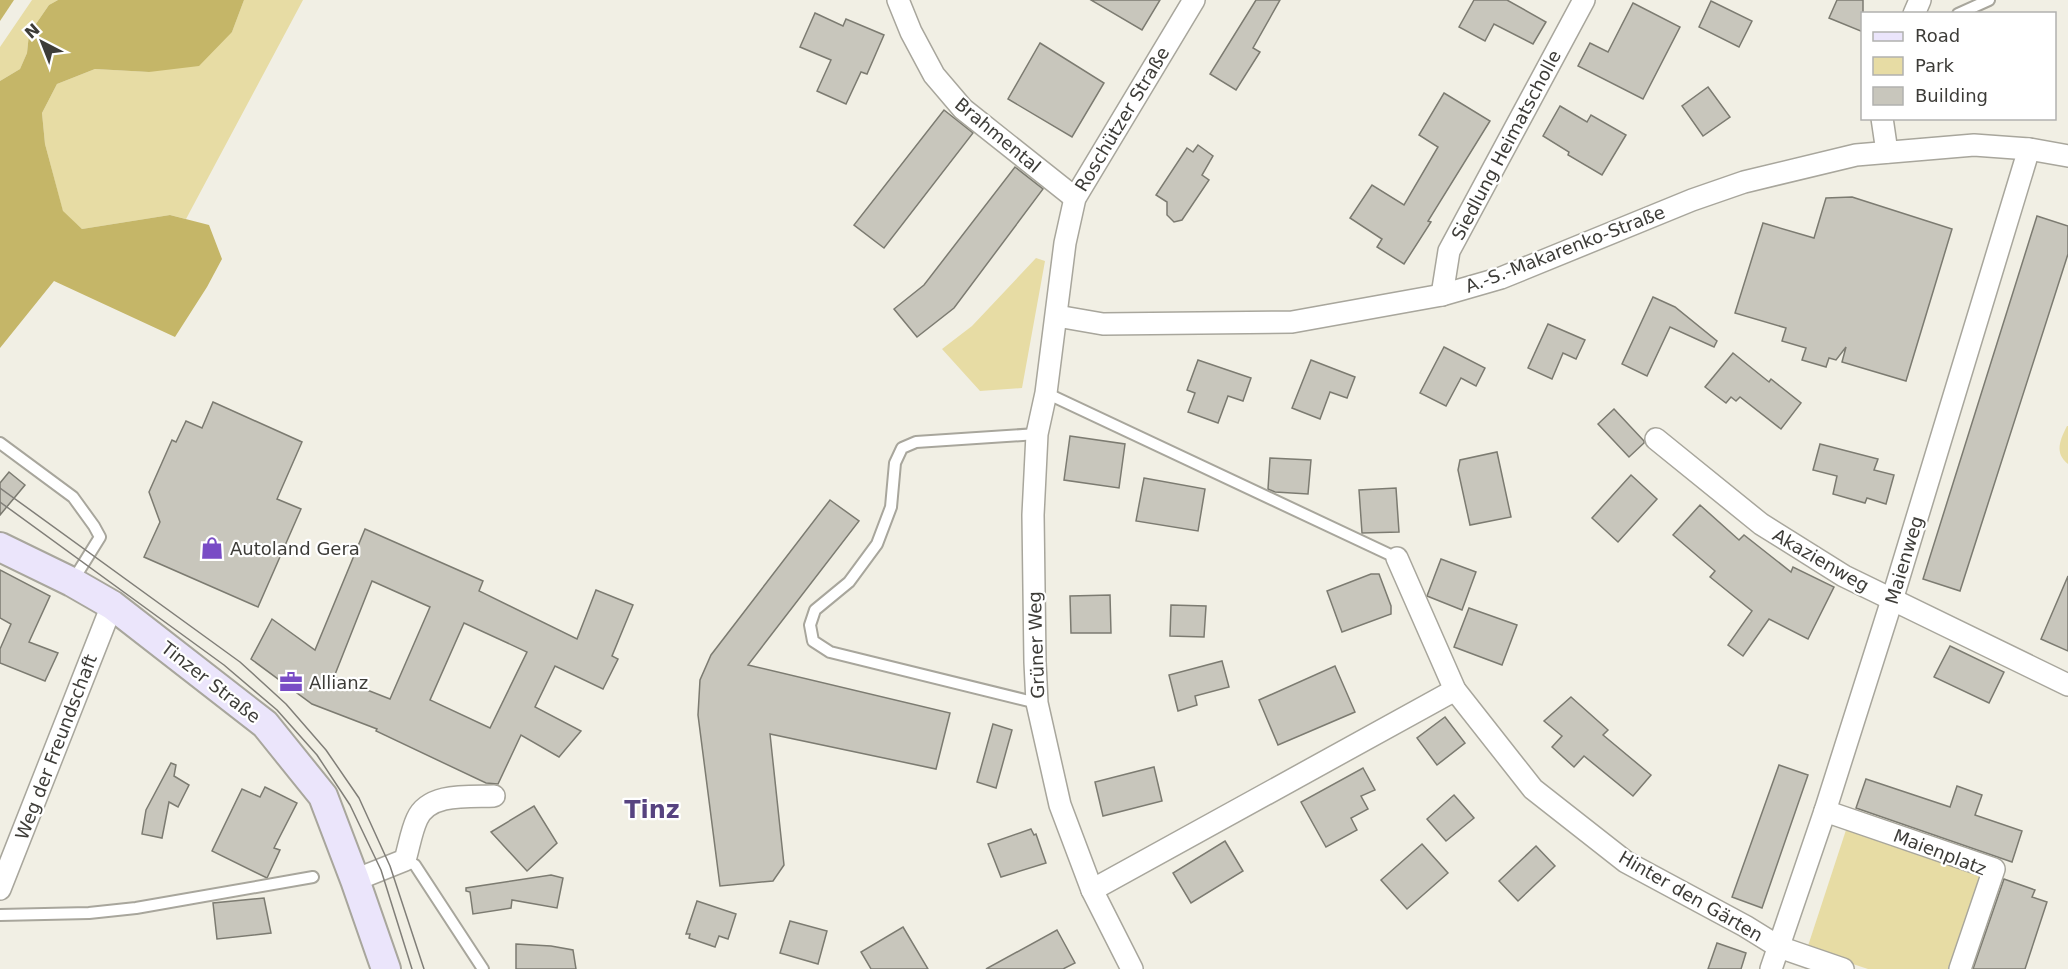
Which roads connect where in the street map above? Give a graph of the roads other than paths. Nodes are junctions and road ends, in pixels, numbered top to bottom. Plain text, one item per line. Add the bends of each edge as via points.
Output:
1 (897, 0) edge
2 (1194, 0) edge
3 (1584, 0) edge
4 (1989, 0) edge
5 (1962, 12) edge
6 (1882, 120) edge
7 (2029, 149) junction
8 (1887, 152) junction
9 (2068, 156) edge
10 (1075, 198) junction
11 (1442, 295) junction
12 (1057, 315) junction
13 (1046, 393) junction
14 (1037, 434) junction
15 (1656, 440) dead end
16 (0, 443) edge
17 (0, 547) edge
18 (1397, 558) joint
19 (72, 582) junction
20 (1892, 600) junction
21 (112, 605) junction
22 (2068, 684) edge
23 (1455, 690) junction
24 (1037, 703) junction
25 (494, 796) dead end
26 (1825, 810) junction
27 (405, 860) junction
28 (313, 877) dead end
29 (355, 880) junction
30 (0, 890) edge
31 (1092, 890) junction
32 (0, 915) edge
33 (1779, 947) junction
34 (386, 969) edge
35 (483, 969) edge
36 (1132, 969) edge
37 (1771, 969) edge
38 (1843, 969) edge
39 (1960, 969) edge

1 - 10 street, Brahmental via 934,75 963,109
2 - 10 street, Roschützer Straße
3 - 11 street, Siedlung Heimatscholle via 1449,250
4 - 5 lane
6 - 8 street
7 - 8 street, A.-S.-Makarenko-Straße via 1974,145
7 - 9 street, A.-S.-Makarenko-Straße
7 - 20 street, Maienweg
8 - 11 street, A.-S.-Makarenko-Straße via 1856,155 1744,182 1501,278
10 - 12 street, Roschützer Straße via 1065,243
11 - 12 street, A.-S.-Makarenko-Straße via 1292,322 1102,324
12 - 13 street, Grüner Weg
13 - 14 street, Grüner Weg
13 - 18 lane
14 - 24 street, Grüner Weg via 1033,515
14 - 24 lane via 916,442 902,448 895,463 891,507 877,544 849,582 815,610 810,625 813,641 830,652
15 - 20 street, Akazienweg via 1761,524 1844,576
16 - 19 lane via 73,497 100,537
17 - 19 street, Tinzer Straße
18 - 23 street, Hinter den Gärten
19 - 21 street, Tinzer Straße
20 - 22 street, Akazienweg
20 - 26 street, Maienweg
21 - 29 street, Tinzer Straße via 264,724 323,796
21 - 30 street, Weg der Freundschaft
23 - 31 street
23 - 33 street, Hinter den Gärten via 1533,789 1626,862
24 - 31 street, Grüner Weg via 1060,805
25 - 27 street via 443,799 429,805 418,817
26 - 33 street, Maienweg
26 - 39 street, Maienplatz via 1994,869
27 - 29 street
27 - 35 lane via 415,865
28 - 32 lane via 136,908
29 - 34 street, Tinzer Straße
31 - 36 street, Grüner Weg
33 - 37 street, Maienweg
33 - 38 street

